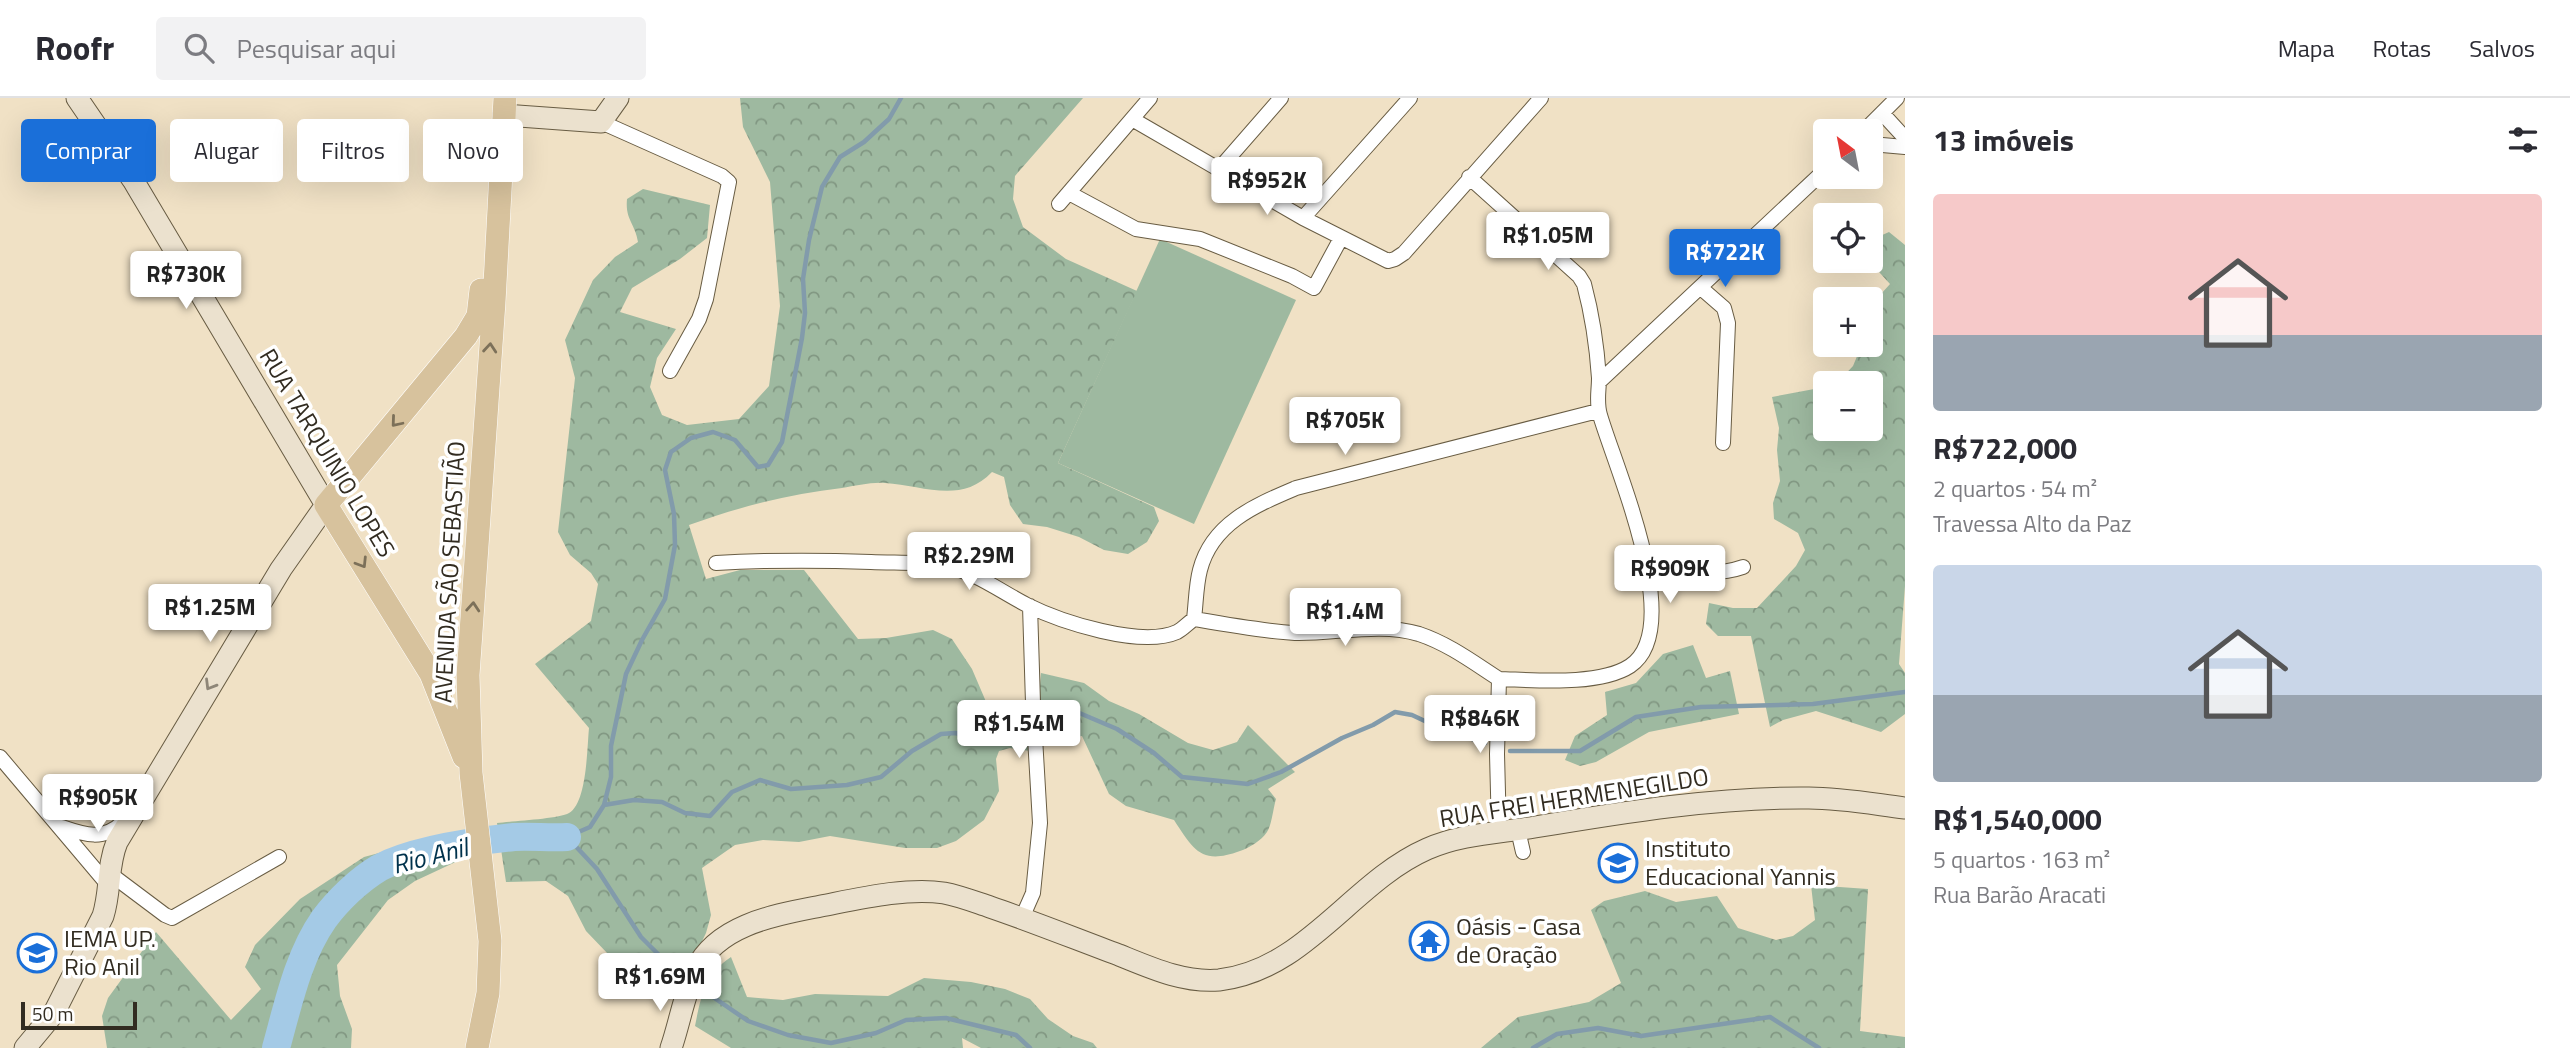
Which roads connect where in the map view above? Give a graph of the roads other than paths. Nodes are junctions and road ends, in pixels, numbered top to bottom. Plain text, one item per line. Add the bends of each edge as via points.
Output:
1 (76, 98) edge
2 (618, 98) edge
3 (1150, 98) edge
4 (1281, 98) edge
5 (1410, 98) edge
6 (1541, 98) edge
7 (1897, 98) edge
8 (500, 104) edge
9 (1882, 113) junction
10 (1132, 119) junction
11 (1879, 119) edge
12 (601, 122) junction
13 (1905, 138) edge
14 (1883, 141) edge
15 (1905, 148) edge
16 (1219, 169) junction
17 (1469, 177) junction
18 (1813, 181) edge
19 (1303, 218) junction
20 (1342, 238) junction
21 (1701, 288) junction
22 (440, 369) junction
23 (670, 371) dead end
24 (1599, 382) junction
25 (486, 393) junction
26 (1598, 411) junction
27 (1723, 443) dead end
28 (326, 505) junction
29 (716, 563) dead end
30 (1743, 566) dead end
31 (1649, 570) junction
32 (1030, 606) junction
33 (1194, 619) junction
34 (431, 674) junction
35 (468, 675) junction
36 (1499, 679) junction
37 (0, 757) edge
38 (471, 773) junction
39 (1905, 808) edge
40 (135, 811) junction
41 (61, 826) junction
42 (1509, 830) junction
43 (1523, 852) dead end
44 (279, 857) dead end
45 (109, 879) junction
46 (1022, 918) junction
47 (25, 1048) edge
48 (477, 1048) edge
49 (671, 1048) edge

1 - 28 street, RUA TARQUINIO LOPES via 133,180
2 - 12 street
3 - 10 street
4 - 16 street
5 - 19 street
6 - 17 street
7 - 9 street
8 - 12 street
8 - 22 main road via 481,305 467,336
25 -> 8 main road, AVENIDA SÃO SEBASTIÃO
9 - 11 street
9 - 13 street
10 - 16 street
10 - 20 street via 1064,198 1136,229 1200,239 1314,288
12 - 23 street via 729,182 706,299
14 - 15 street
16 - 19 street
17 - 20 street via 1395,259 1388,261
17 - 24 street via 1579,276
18 - 21 street
19 - 20 street
21 - 24 street
21 - 27 street via 1724,308 1728,323
22 - 25 main road via 454,363 467,365
22 -> 28 main road
24 - 26 street
35 -> 25 main road, AVENIDA SÃO SEBASTIÃO
26 - 31 street
26 - 33 street via 1296,488 1252,507 1214,541 1200,568
28 -> 34 main road, RUA TARQUINIO LOPES
28 -> 40 street via 281,569
29 - 32 street via 806,560 938,565 973,574
30 - 31 street via 1730,572
31 - 36 street via 1651,625 1640,656 1629,666 1586,678
32 - 33 street via 1131,637 1178,631
32 - 46 street via 1040,823 1033,894
33 - 36 street via 1285,632 1417,634
34 - 35 main road via 448,687 460,684
34 - 38 main road, RUA TARQUINIO LOPES
35 - 38 main road, AVENIDA SÃO SEBASTIÃO
36 - 42 street via 1497,754
37 - 41 street
38 - 48 main road, AVENIDA SÃO SEBASTIÃO via 490,941 488,993
39 - 42 street, RUA FREI HERMENEGILDO via 1812,798 1737,800
40 - 41 street via 103,835 86,836
40 - 45 street via 113,852
41 - 45 street
42 - 43 street
42 - 46 street, RUA FREI HERMENEGILDO via 1428,848 1404,861 1291,952 1245,974 1219,980 1168,974
44 - 45 street via 172,918
45 - 47 street via 108,901 85,954 54,1013
46 - 49 street, RUA FREI HERMENEGILDO via 946,893 922,892 807,909 741,928 704,957 691,981

